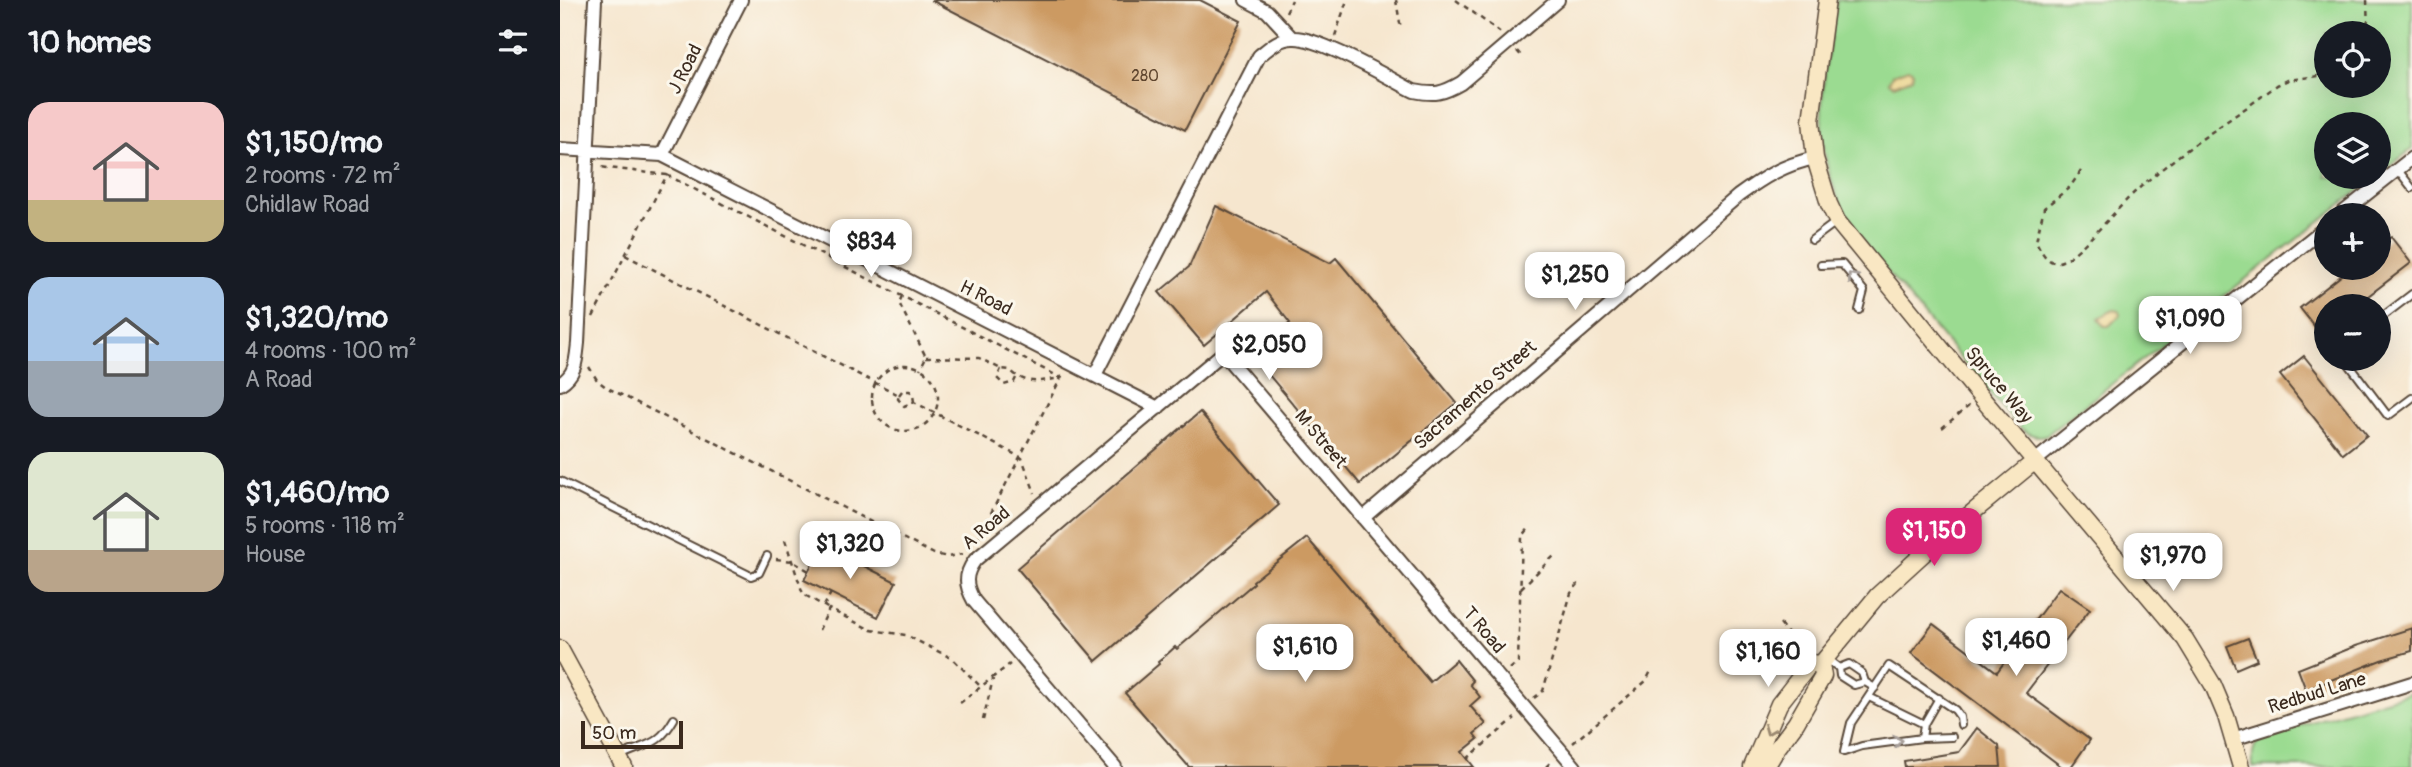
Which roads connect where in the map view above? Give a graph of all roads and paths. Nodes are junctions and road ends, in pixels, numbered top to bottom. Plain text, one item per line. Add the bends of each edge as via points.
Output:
1 (595, 0) edge
2 (741, 0) edge
3 (1245, 0) edge
4 (1347, 0) edge
5 (1396, 0) edge
6 (1456, 0) edge
7 (1558, 0) edge
8 (1827, 0) edge
9 (2367, 0) edge
10 (2368, 21) edge
11 (1401, 29) dead end
12 (1290, 37) junction
13 (1509, 42) junction
14 (1330, 49) junction
15 (1523, 58) dead end
16 (2314, 77) edge
17 (560, 149) edge
18 (587, 151) junction
19 (662, 155) junction
20 (1815, 158) junction
21 (2412, 158) edge
22 (586, 166) junction
23 (2398, 169) junction
24 (2081, 171) dead end
25 (667, 175) junction
26 (2412, 188) edge
27 (2355, 203) edge
28 (1838, 221) junction
29 (2314, 237) edge
30 (1812, 240) dead end
31 (625, 255) junction
32 (1821, 265) dead end
33 (909, 280) junction
34 (2412, 294) edge
35 (901, 297) junction
36 (1859, 310) dead end
37 (2391, 310) edge
38 (587, 327) dead end
39 (926, 357) junction
40 (586, 358) dead end
41 (1069, 361) junction
42 (920, 369) junction
43 (1001, 369) junction
44 (2354, 371) edge
45 (1094, 374) junction
46 (1016, 378) junction
47 (1061, 378) junction
48 (876, 383) junction
49 (560, 384) edge
50 (899, 395) junction
51 (1980, 396) junction
52 (2412, 398) edge
53 (914, 402) junction
54 (1158, 408) junction
55 (935, 413) junction
56 (1942, 428) dead end
57 (1022, 458) junction
58 (2035, 461) junction
59 (560, 481) edge
60 (1041, 507) junction
61 (1363, 517) junction
62 (1530, 527) dead end
63 (785, 540) dead end
64 (975, 545) dead end
65 (968, 552) dead end
66 (1555, 555) dead end
67 (767, 556) dead end
68 (775, 559) dead end
69 (792, 561) junction
70 (809, 571) dead end
71 (1579, 583) dead end
72 (1521, 589) junction
73 (831, 593) dead end
74 (824, 606) junction
75 (829, 609) junction
76 (819, 630) dead end
77 (1020, 655) junction
78 (562, 659) edge
79 (1829, 663) junction
80 (1652, 669) dead end
81 (994, 678) junction
82 (1499, 678) junction
83 (1865, 682) junction
84 (2412, 683) edge
85 (980, 686) junction
86 (1875, 688) junction
87 (1869, 697) junction
88 (1940, 698) junction
89 (960, 703) dead end
90 (1525, 708) junction
91 (674, 719) dead end
92 (983, 720) dead end
93 (1924, 724) junction
94 (1961, 725) dead end
95 (1952, 737) dead end
96 (1922, 738) junction
97 (2234, 739) junction
98 (1563, 752) junction
99 (1467, 759) dead end
100 (621, 762) edge
101 (1115, 767) edge
102 (1546, 767) edge
103 (1575, 767) edge
104 (1752, 767) edge
105 (1766, 767) edge
106 (2241, 767) edge

1 - 18 street
2 - 19 street, J Road
3 - 12 street via 1268,11
4 - 14 path
5 - 11 path
6 - 13 path
7 - 13 street
8 - 20 street, Spruce Way via 1811,121
9 - 10 path
12 - 14 street via 1310,39
12 - 45 street via 1259,56
13 - 14 street via 1461,83 1445,93 1429,94
13 - 15 path
16 - 24 path via 2277,85 2177,157 2074,253 2061,262 2053,261 2041,253 2036,241 2042,217 2045,208
17 - 18 street, H Road
18 - 19 street, H Road
18 - 22 street
19 - 33 street, H Road
20 - 28 street, Spruce Way
20 - 61 street, Sacramento Street via 1771,172 1738,196
21 - 23 street
22 - 25 path
22 - 49 street via 576,366
23 - 26 lane
23 - 27 street
25 - 31 path
25 - 35 path
28 - 30 lane
28 - 51 street, Spruce Way
29 - 58 street
31 - 38 path
31 - 48 path
36 -> 32 lane via 1864,291 1842,264
33 - 35 path
33 - 41 street, H Road
34 - 37 lane
35 - 39 path via 902,312
35 - 47 path
39 - 42 path
39 - 43 path via 979,358
40 - 65 path via 590,371 606,387 934,554
41 - 45 street, H Road
41 - 47 path
42 - 48 path via 895,368
42 - 55 path via 936,390
43 - 46 path via 1010,370
43 - 46 path via 997,377 1004,385
44 - 52 lane via 2388,416
45 - 54 street, H Road
46 - 47 path via 1031,382
47 - 57 path
48 - 50 path
48 - 55 path via 876,412 897,430 910,432
50 - 53 path via 904,406
50 - 53 path via 910,391
51 - 56 path
51 - 58 street, Spruce Way
53 - 55 path
54 - 60 street, A Road
54 - 61 street, M Street via 1223,353
55 - 57 path
57 - 60 path
57 - 64 path
58 - 79 street via 1877,596
58 - 97 street, Spruce Way via 2185,639 2213,685
59 - 67 lane via 751,576 759,573
60 - 77 street, A Road via 975,560 967,573 967,590 974,601
61 - 82 street, T Road
62 - 72 path via 1522,537
63 - 69 path
66 - 72 path
68 - 69 path
69 - 70 path
69 - 74 path via 803,594
71 - 90 path via 1571,593 1543,691
72 - 82 path via 1518,662
73 - 74 path
74 - 75 path
75 - 76 path
75 - 85 path via 871,630 906,635 953,659
77 - 81 path
77 - 101 street, A Road
78 - 100 street
79 - 83 lane via 1854,685
79 - 83 lane via 1849,664 1862,673
79 -> 104 street via 1811,663 1779,704
79 - 105 street
80 - 98 path via 1646,681
81 - 85 path
81 - 92 path
82 - 90 street, T Road
83 - 86 lane
84 - 97 street, Redbud Lane
85 - 89 path
86 - 87 lane
86 - 88 lane via 1889,666
87 - 93 lane
87 -> 96 lane via 1851,723 1844,752
88 - 93 lane
88 - 94 lane via 1960,716
90 - 98 street, T Road
90 - 99 path
91 - 100 lane via 664,735
93 - 96 lane
95 - 96 lane
97 - 106 street, Spruce Way
98 - 102 path
98 - 103 street, T Road

